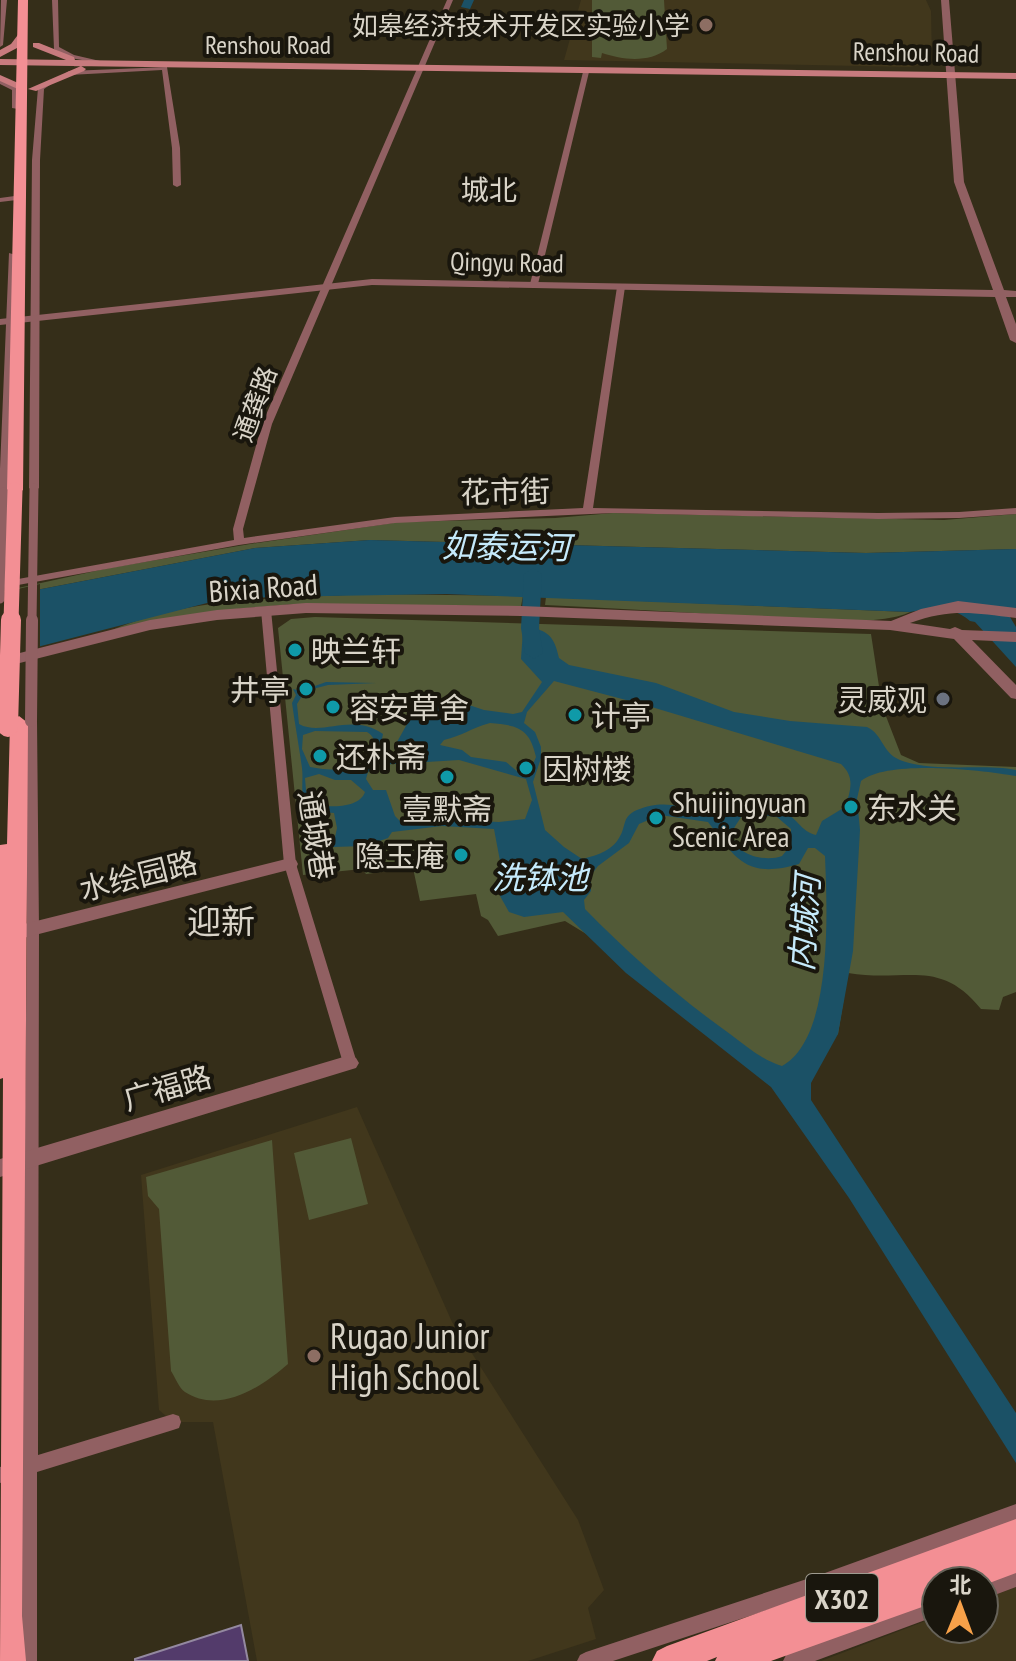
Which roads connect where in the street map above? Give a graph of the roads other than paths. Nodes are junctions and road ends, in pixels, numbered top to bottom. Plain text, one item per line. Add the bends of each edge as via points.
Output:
1 (4, 0) edge
2 (23, 0) edge
3 (55, 0) edge
4 (450, 0) edge
5 (945, 0) edge
6 (23, 34) junction
7 (37, 41) joint
8 (0, 45) edge
9 (0, 54) edge
10 (0, 64) edge
11 (29, 65) junction
12 (91, 66) junction
13 (166, 67) junction
14 (421, 68) junction
15 (586, 72) junction
16 (952, 77) junction
17 (1016, 78) edge
18 (0, 80) edge
19 (28, 88) junction
20 (177, 185) dead end
21 (18, 198) junction
22 (0, 200) edge
23 (534, 284) junction
24 (327, 286) junction
25 (621, 287) junction
26 (999, 294) junction
27 (1016, 294) edge
28 (18, 320) edge
29 (1016, 340) edge
30 (16, 440) edge
31 (19, 489) junction
32 (1016, 511) edge
33 (587, 512) junction
34 (239, 542) junction
35 (0, 586) edge
36 (0, 599) edge
37 (939, 609) junction
38 (266, 610) junction
39 (1016, 613) edge
40 (890, 625) junction
41 (958, 635) junction
42 (1016, 637) edge
43 (7, 662) edge
44 (1016, 694) edge
45 (290, 864) junction
46 (14, 934) edge
47 (350, 1063) joint
48 (0, 1069) edge
49 (15, 1162) edge
50 (173, 1422) dead end
51 (13, 1471) edge
52 (1016, 1512) edge
53 (1016, 1533) edge
54 (920, 1592) edge
55 (920, 1613) edge
56 (714, 1648) edge
57 (11, 1661) edge
58 (28, 1661) edge
59 (586, 1661) edge
60 (667, 1661) edge
61 (792, 1661) edge

1 - 8 street
2 - 6 main road
3 - 13 street via 54,42 63,53 96,62
4 - 14 street, 通龚路
5 - 16 street
6 - 9 main road
6 - 11 main road
7 - 11 main road
7 - 12 main road
10 - 11 main road, Renshou Road
11 - 12 main road, Renshou Road
11 - 19 main road
12 - 13 main road, Renshou Road
12 - 19 main road
13 - 14 main road, Renshou Road
13 - 20 street
13 - 28 street via 78,71 41,88
14 - 15 main road, Renshou Road
14 - 16 main road, Renshou Road
14 - 24 street, 通龚路
15 - 16 main road, Renshou Road
15 - 23 street
16 - 17 main road, Renshou Road
16 - 26 street via 959,182
18 - 19 main road
18 - 21 street via 17,96
19 - 21 main road
19 - 28 main road
21 - 22 street
21 - 28 main road
23 - 24 street, Qingyu Road via 385,281
23 - 25 street, Qingyu Road
24 - 28 street, Qingyu Road
24 - 34 street, 通龚路 via 267,424
25 - 26 street, Qingyu Road
25 - 33 street
26 - 27 street, Qingyu Road
26 - 29 street
28 - 30 main road
30 - 31 main road
31 - 36 street, bridge
31 - 46 main road, bridge
32 - 33 street, 花市街 via 892,516
33 - 34 street, 花市街 via 395,520
34 - 35 street, 花市街
37 - 39 street
37 - 40 street
37 - 41 street
38 - 40 street, Bixia Road via 543,611
38 - 43 street, Bixia Road via 150,625
38 - 45 street, 通城巷
40 - 41 street
41 - 42 street
41 - 44 street
45 - 46 street, 水绘园路
45 - 47 street, 通城巷
46 - 48 main road
46 - 49 main road
47 - 49 street, 广福路
49 - 51 main road
50 - 51 street
51 - 57 main road
51 - 58 street
52 - 56 street
53 - 56 main road, X302
54 - 56 main road, X302
55 - 61 street
56 - 59 street
56 - 60 main road, X302

